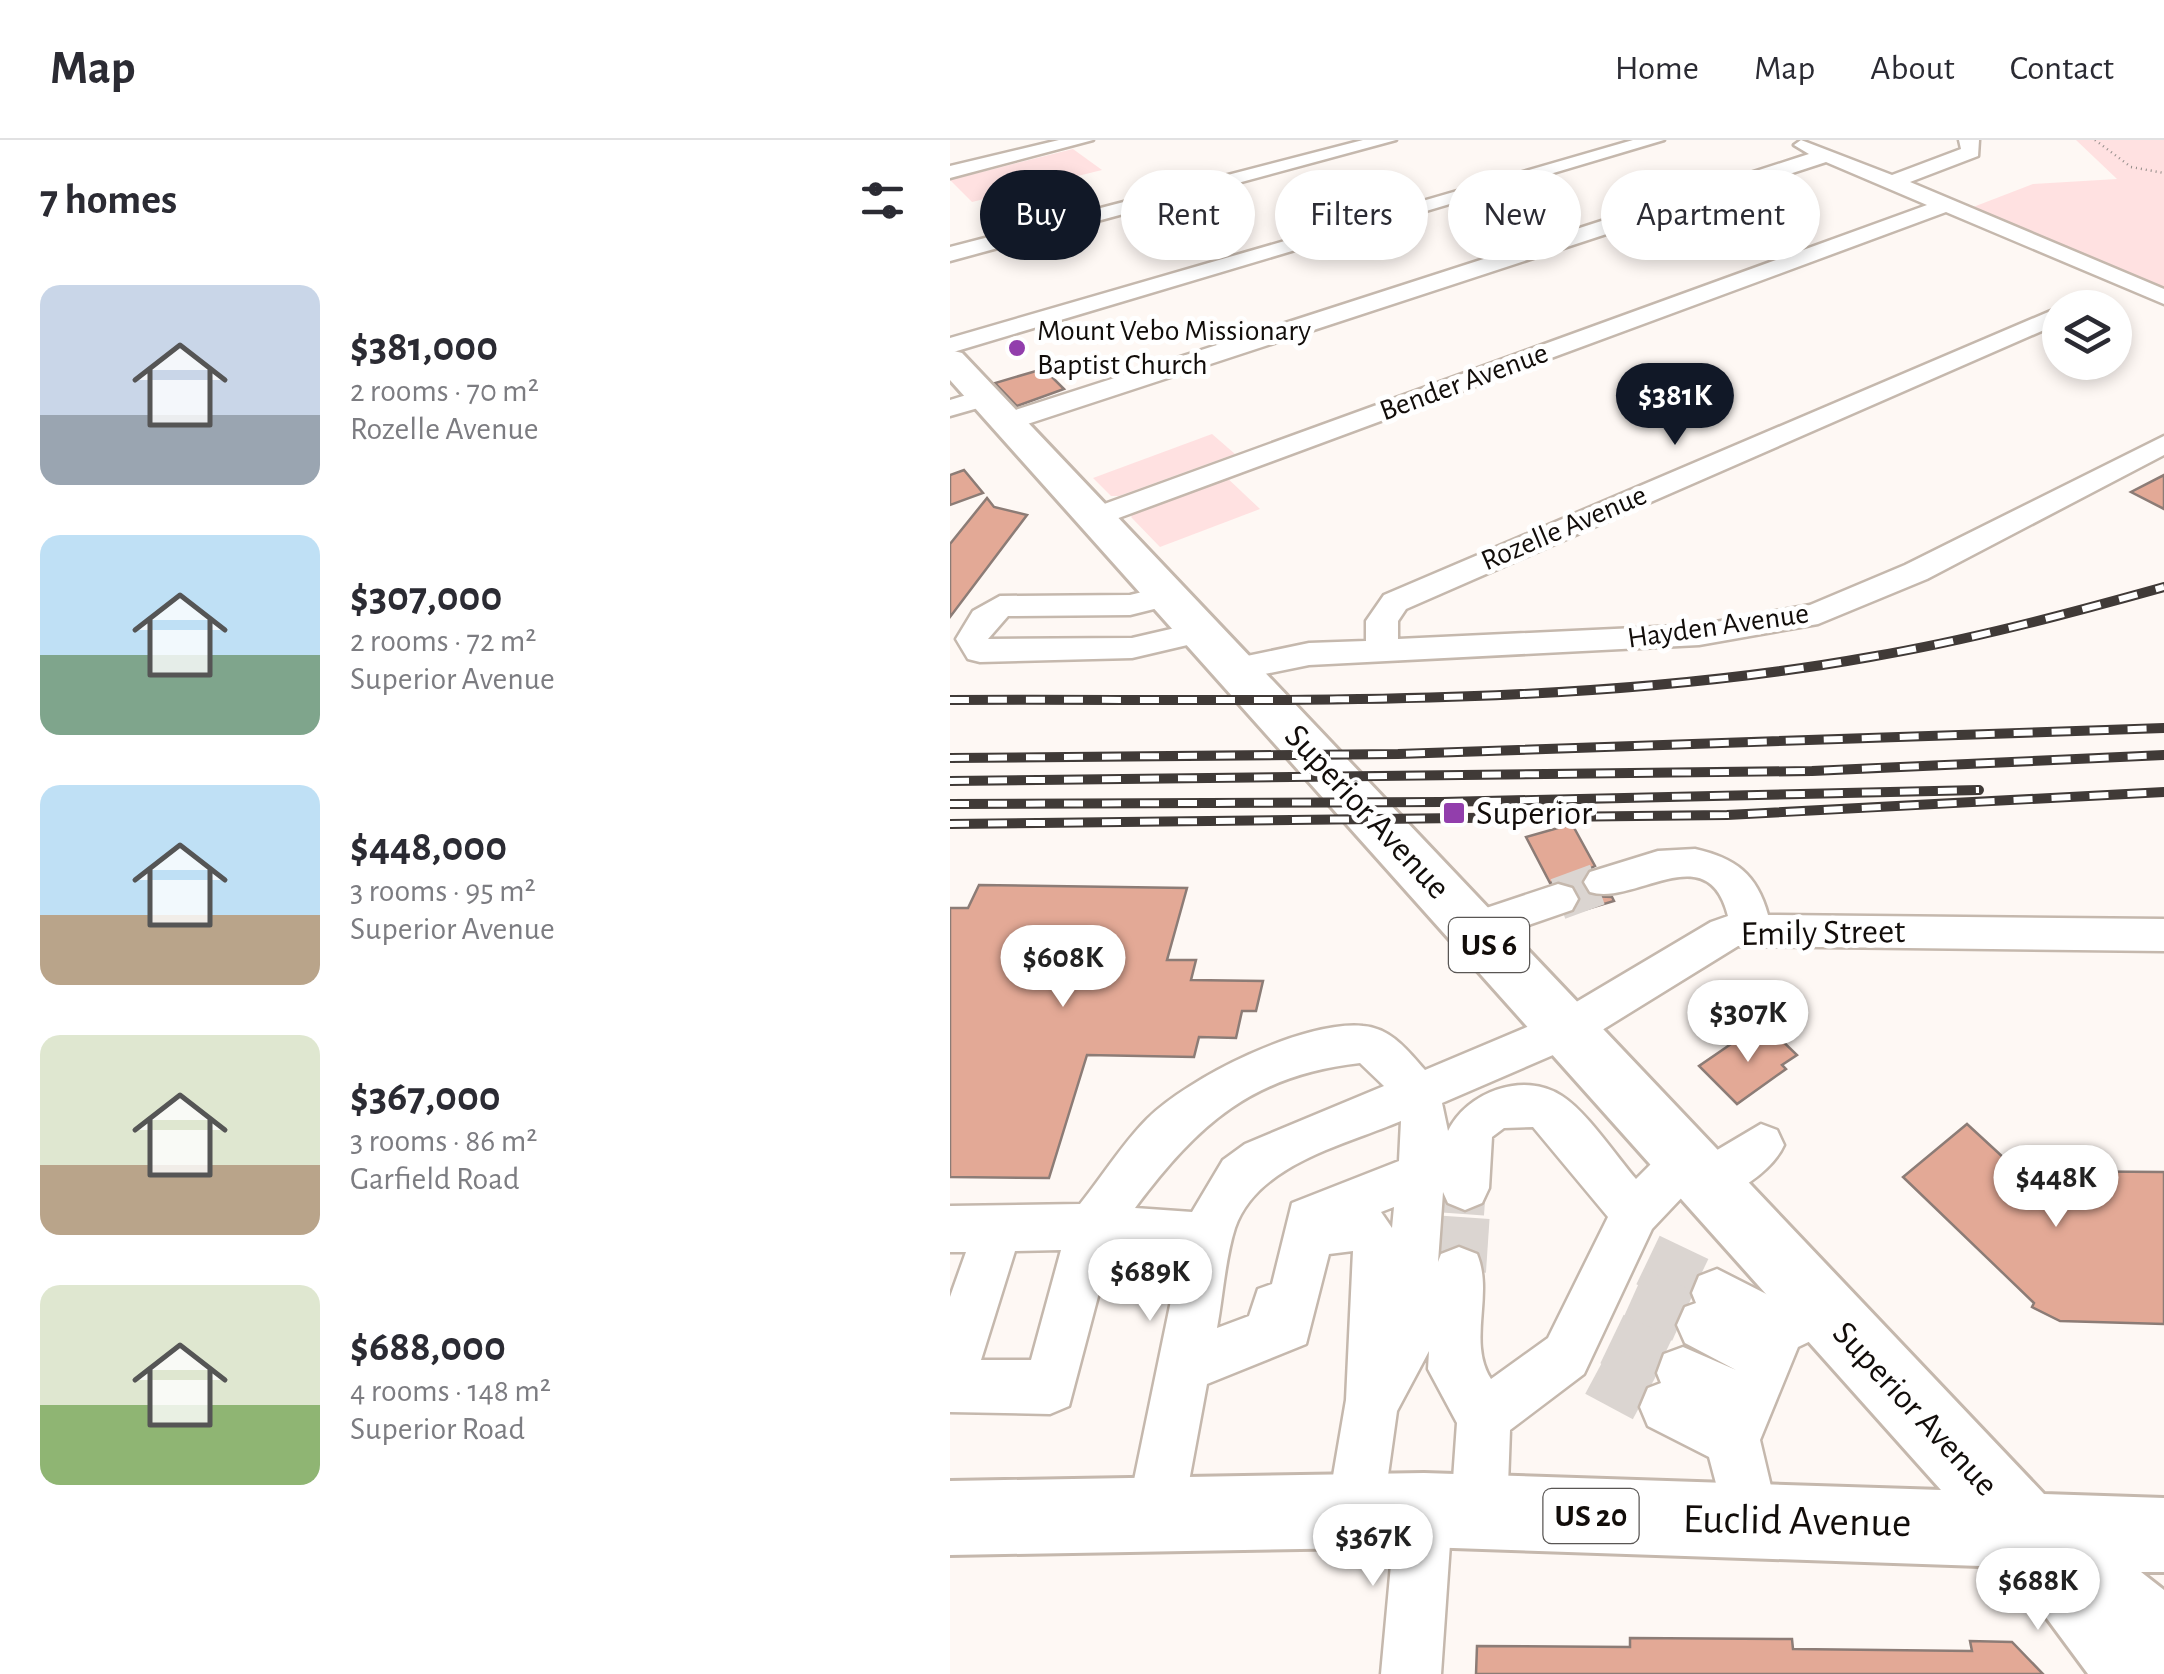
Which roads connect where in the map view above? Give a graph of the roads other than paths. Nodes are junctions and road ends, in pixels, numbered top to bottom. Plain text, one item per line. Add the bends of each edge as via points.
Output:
1 (1084, 140) edge
2 (1386, 140) edge
3 (1654, 140) edge
4 (1791, 140) edge
5 (1969, 140) edge
6 (1827, 155) junction
7 (950, 172) edge
8 (1892, 182) junction
9 (1946, 205) junction
10 (954, 248) edge
11 (2147, 291) edge
12 (2042, 322) edge
13 (2164, 324) edge
14 (950, 346) edge
15 (972, 397) edge
16 (2164, 444) edge
17 (1095, 518) junction
18 (1183, 626) junction
19 (1382, 653) junction
20 (1604, 882) tunnel mouth
21 (1558, 899) tunnel mouth
22 (1474, 928) junction
23 (1752, 930) junction
24 (2164, 935) edge
25 (1566, 1030) junction
26 (1418, 1094) junction
27 (1761, 1144) dead end
28 (1697, 1172) junction
29 (1443, 1181) junction
30 (1092, 1227) junction
31 (974, 1229) edge
32 (1209, 1236) junction
33 (1459, 1270) tunnel mouth
34 (1611, 1298) junction
35 (1710, 1309) tunnel mouth
36 (1272, 1333) junction
37 (1184, 1367) junction
38 (1770, 1368) junction
39 (950, 1373) edge
40 (950, 1386) edge
41 (1675, 1390) tunnel mouth
42 (1371, 1405) junction
43 (1484, 1418) junction
44 (1419, 1511) junction
45 (1155, 1514) junction
46 (950, 1518) edge
47 (1752, 1520) junction
48 (2026, 1530) junction
49 (2164, 1535) edge
50 (2164, 1639) edge
51 (1411, 1674) edge
52 (2136, 1674) edge

1 - 7 street
2 - 10 street
3 - 14 street
4 - 6 street
5 - 8 street via 1972,152
6 - 8 street
6 - 15 street
8 - 9 street
9 - 11 street
9 - 17 street, Bender Avenue
11 - 13 street
12 - 19 street, Rozelle Avenue via 1395,602 1382,620
15 - 17 main road, Superior Avenue / US 6
16 - 19 street, Hayden Avenue via 1916,572 1818,614 1699,634
17 - 18 main road, Superior Avenue / US 6
18 - 18 street via 1132,648 980,652 972,639 1000,606
18 - 19 street, Hayden Avenue via 1308,654
18 - 22 main road, Superior Avenue / US 6
20 - 23 street via 1672,862 1714,869 1741,893
21 - 22 street
22 - 25 main road, Superior Avenue / US 6
23 - 24 street, Emily Street
23 - 25 street, Emily Street via 1725,934
25 - 26 street, Emily Street
25 - 28 main road, Superior Avenue / US 6
26 - 29 street
26 - 30 street via 1384,1054 1364,1044 1265,1068 1211,1094 1164,1134
26 - 32 street, Emily Street via 1284,1147 1240,1175 1222,1198
27 - 28 street
28 - 34 street
28 - 38 main road, Superior Avenue / US 6
29 - 34 street via 1470,1130 1485,1116 1532,1105 1547,1110
29 - 36 street via 1289,1227
29 - 42 street via 1406,1344
30 - 31 street
30 - 32 street
30 - 40 street via 1050,1388
31 - 39 street
32 - 37 street
33 - 43 street via 1454,1369
34 - 43 street
35 - 38 street
36 - 37 street
36 - 42 street via 1288,1326 1308,1240 1336,1227 1368,1230 1380,1257
37 - 45 street
38 - 41 street
38 - 47 street
38 - 48 main road, Superior Avenue / US 6
42 - 44 street
43 - 44 street
44 - 45 main road, Euclid Avenue / US 20
44 - 47 main road, Euclid Avenue / US 20
44 - 51 street
45 - 46 main road, Euclid Avenue / US 20
47 - 48 main road, Euclid Avenue / US 20
48 - 49 main road, Euclid Avenue
48 - 50 main road
48 - 52 main road

